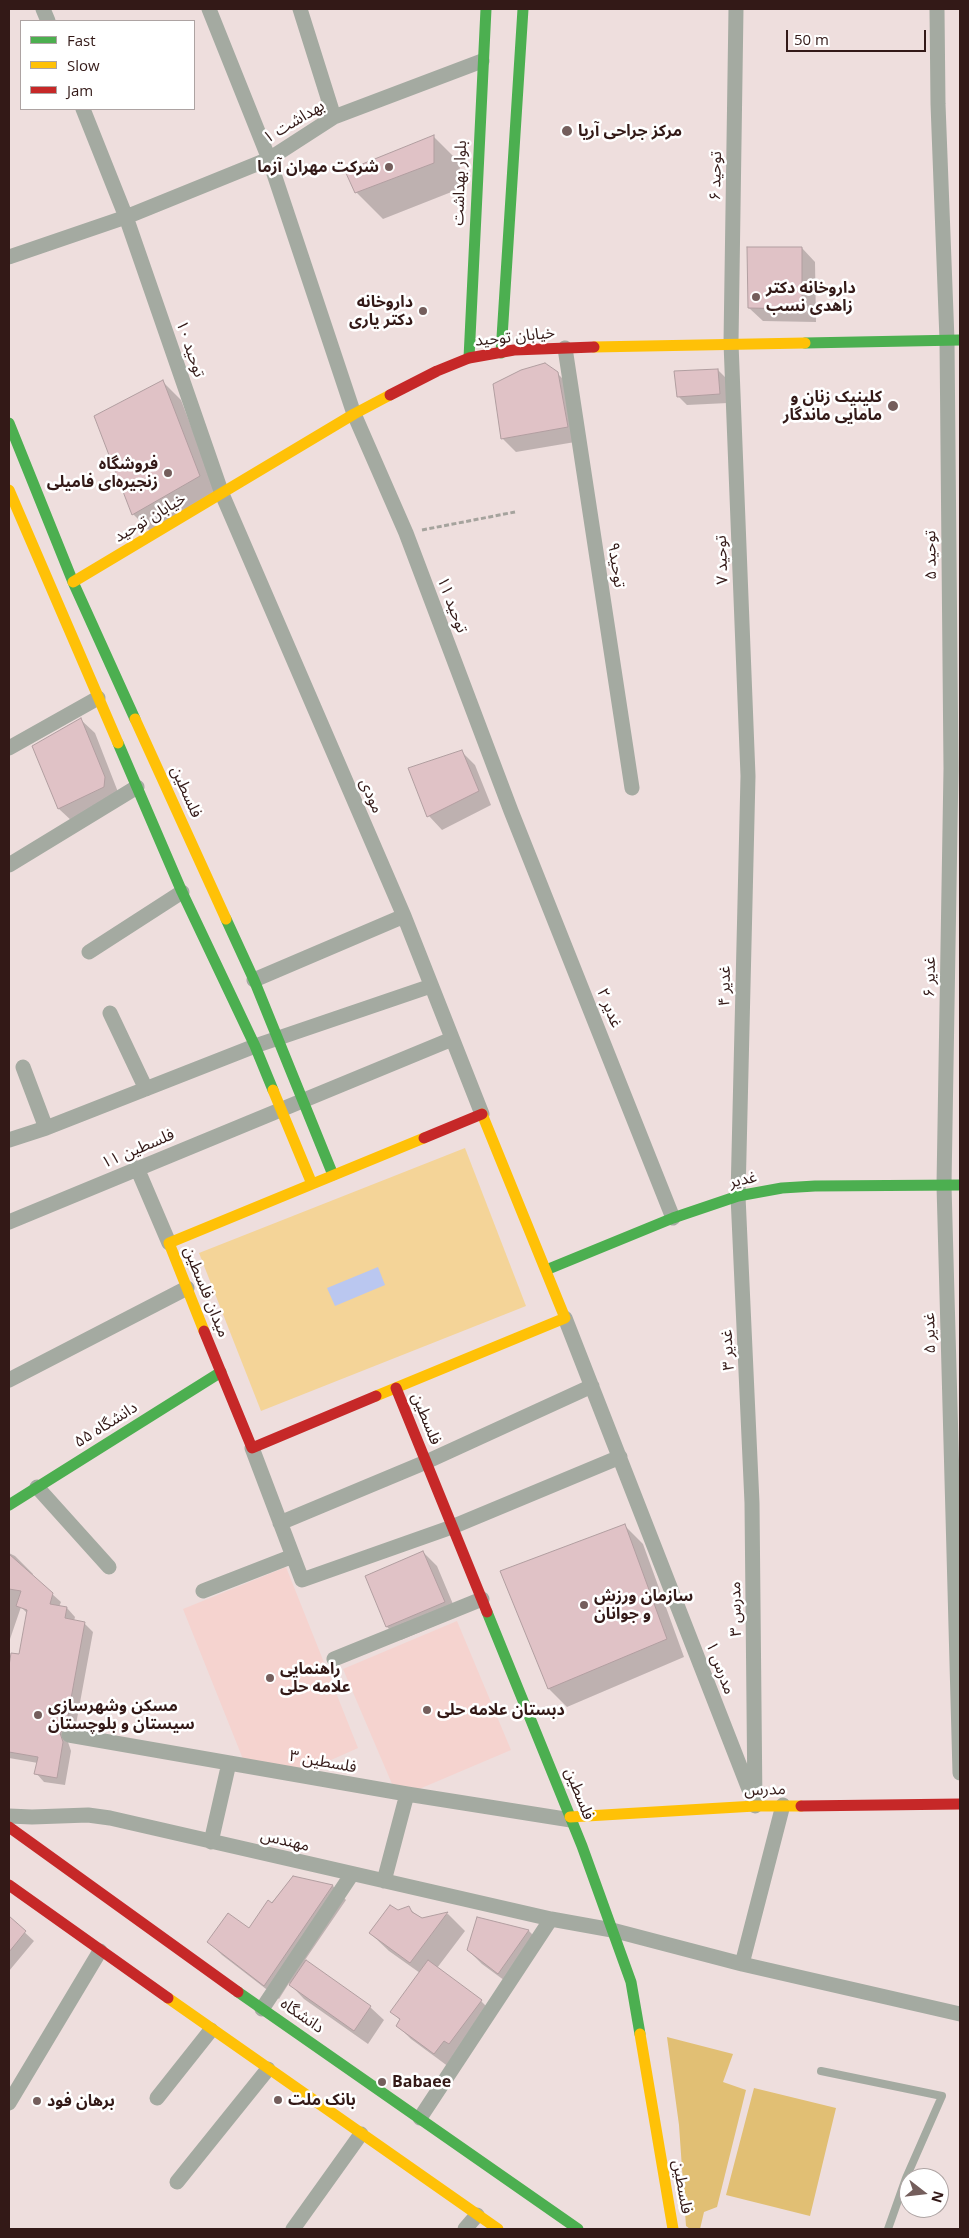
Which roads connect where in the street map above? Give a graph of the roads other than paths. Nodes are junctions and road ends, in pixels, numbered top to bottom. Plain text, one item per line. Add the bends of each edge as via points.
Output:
1 (209, 9) edge
2 (300, 9) edge
3 (486, 9) edge
4 (523, 9) edge
5 (736, 9) edge
6 (937, 9) edge
7 (482, 61) junction
8 (83, 110) edge
9 (334, 117) junction
10 (269, 159) junction
11 (126, 217) junction
12 (9, 257) edge
13 (954, 340) edge
14 (731, 343) junction
15 (565, 348) junction
16 (501, 352) junction
17 (469, 358) junction
18 (354, 414) junction
19 (9, 423) edge
20 (9, 490) edge
21 (222, 494) junction
22 (15, 521) edge
23 (73, 582) junction
24 (98, 698) junction
25 (9, 748) edge
26 (951, 769) joint
27 (748, 776) joint
28 (137, 787) junction
29 (632, 788) dead end
30 (512, 811) joint
31 (9, 865) edge
32 (182, 892) junction
33 (404, 916) junction
34 (89, 952) dead end
35 (254, 980) junction
36 (431, 986) junction
37 (110, 1014) dead end
38 (277, 1038) junction
39 (452, 1039) junction
40 (255, 1046) junction
41 (23, 1067) dead end
42 (146, 1089) junction
43 (302, 1100) junction
44 (281, 1108) junction
45 (482, 1114) junction
46 (46, 1128) junction
47 (9, 1140) edge
48 (137, 1168) junction
49 (333, 1175) junction
50 (312, 1184) junction
51 (944, 1185) junction
52 (960, 1185) edge
53 (738, 1196) junction
54 (673, 1218) junction
55 (9, 1222) edge
56 (169, 1243) junction
57 (546, 1270) junction
58 (187, 1288) junction
59 (566, 1318) junction
60 (221, 1372) junction
61 (9, 1380) edge
62 (592, 1386) junction
63 (396, 1388) junction
64 (252, 1448) junction
65 (620, 1457) junction
66 (426, 1462) junction
67 (37, 1487) junction
68 (752, 1503) joint
69 (9, 1505) edge
70 (280, 1523) junction
71 (452, 1527) junction
72 (293, 1556) junction
73 (109, 1566) dead end
74 (203, 1591) dead end
75 (482, 1599) junction
76 (334, 1659) dead end
77 (69, 1735) dead end
78 (229, 1763) junction
79 (960, 1773) edge
80 (407, 1794) junction
81 (960, 1804) edge
82 (783, 1805) junction
83 (755, 1806) junction
84 (9, 1816) edge
85 (571, 1818) junction
86 (9, 1827) edge
87 (211, 1842) junction
88 (352, 1874) junction
89 (384, 1881) junction
90 (9, 1885) edge
91 (551, 1919) junction
92 (612, 1930) junction
93 (100, 1951) junction
94 (742, 1964) junction
95 (262, 2009) junction
96 (960, 2014) edge
97 (211, 2030) junction
98 (268, 2069) junction
99 (821, 2071) dead end
100 (157, 2098) dead end
101 (9, 2103) edge
102 (420, 2118) junction
103 (361, 2134) junction
104 (177, 2182) dead end
105 (476, 2215) junction
106 (293, 2229) edge
107 (465, 2229) edge
108 (498, 2229) edge
109 (578, 2229) edge
110 (673, 2229) edge
111 (888, 2229) edge

1 - 10 street, توحید ۱۱
2 - 9 street
3 - 7 street, بلوار بهداشت
4 - 16 street
5 - 14 street, توحید ۶
6 - 13 street, توحید ۵ via 938,104
7 - 9 street, بهداشت ۱
7 - 17 street, بلوار بهداشت
8 - 11 street, توحید ۱۰
9 - 10 street, بهداشت ۱
10 - 11 street, بهداشت ۱
10 - 18 street, توحید ۱۱
11 - 12 street, بهداشت ۱
11 - 21 street, توحید ۱۰
13 - 14 street, خیابان توحید
13 - 26 street, توحید ۵
14 - 15 street, خیابان توحید
14 - 27 street, توحید ۷
15 - 16 street, خیابان توحید
15 - 29 street, توحید۹
16 - 17 street, خیابان توحید
17 - 18 street, خیابان توحید
18 - 21 street, خیابان توحید
18 - 30 street, توحید ۱۱ via 406,533
19 - 23 street, فلسطین
20 - 22 street
21 - 23 street, خیابان توحید
21 - 33 street, مودی
22 - 24 street
23 - 35 street, فلسطین
24 - 25 street
24 - 28 street
26 - 51 street, غدیر ۶
27 - 53 street, غدیر ۴
28 - 31 street
28 - 32 street
30 - 54 street, غدیر ۲
32 - 34 street
32 - 40 street
33 - 35 street
33 - 36 street, مودی
35 - 38 street, فلسطین
36 - 38 street
36 - 39 street, مودی
37 - 42 street
38 - 40 street
38 - 43 street, فلسطین
39 - 43 street, فلسطین ۱۱
39 - 45 street, مودی
40 - 42 street
40 - 44 street
41 - 46 street
42 - 46 street
43 - 44 street, فلسطین ۱۱
43 - 49 street, فلسطین
44 - 48 street, فلسطین ۱۱
44 - 50 street
45 - 49 street, میدان فلسطین
45 - 57 street
46 - 47 street
48 - 55 street, فلسطین ۱۱
48 - 56 street
49 - 50 street, میدان فلسطین
50 - 56 street, میدان فلسطین
51 - 52 street, غدیر
51 - 53 street, غدیر via 782,1188
51 - 79 street, غدیر ۵
53 - 54 street, غدیر
53 - 68 street, غدیر ۳
54 - 57 street, غدیر
56 - 58 street, میدان فلسطین
57 - 59 street
58 - 60 street, میدان فلسطین
58 - 61 street
59 - 62 street, مدرس ۱
59 - 63 street
60 - 64 street, میدان فلسطین
60 - 67 street, دانشگاه ۵۵
62 - 65 street, مدرس ۱
62 - 66 street
63 - 64 street
63 - 66 street, فلسطین
64 - 70 street
65 - 71 street
65 - 83 street, مدرس ۱
66 - 70 street
66 - 71 street, فلسطین
67 - 69 street, دانشگاه ۵۵
67 - 73 street
68 - 83 street, مدرس ۳
70 - 72 street
71 - 72 street via 302,1580
71 - 75 street, فلسطین
72 - 74 street
75 - 76 street
75 - 85 street, فلسطین
77 - 78 street, فلسطین ۳
78 - 80 street, فلسطین ۳
78 - 87 street
80 - 85 street, فلسطین ۳
80 - 89 street
81 - 82 street, مدرس
82 - 83 street, مدرس
82 - 94 street
83 - 85 street, مدرس
84 - 87 street, مهندس via 95,1816
85 - 92 street, فلسطین
86 - 95 street, دانشگاه
87 - 88 street, مهندس
88 - 89 street, مهندس
88 - 95 street
89 - 91 street, مهندس
90 - 93 street
91 - 92 street, مهندس
91 - 102 street
92 - 94 street, مهندس
92 - 110 street, فلسطین via 631,1982
93 - 97 street
93 - 101 street
94 - 96 street, مهندس
95 - 102 street, دانشگاه
97 - 98 street
97 - 100 street
98 - 103 street
98 - 104 street
99 - 111 lane via 942,2096 906,2178
102 - 109 street, دانشگاه
103 - 105 street
103 - 106 street
105 - 107 street
105 - 108 street

